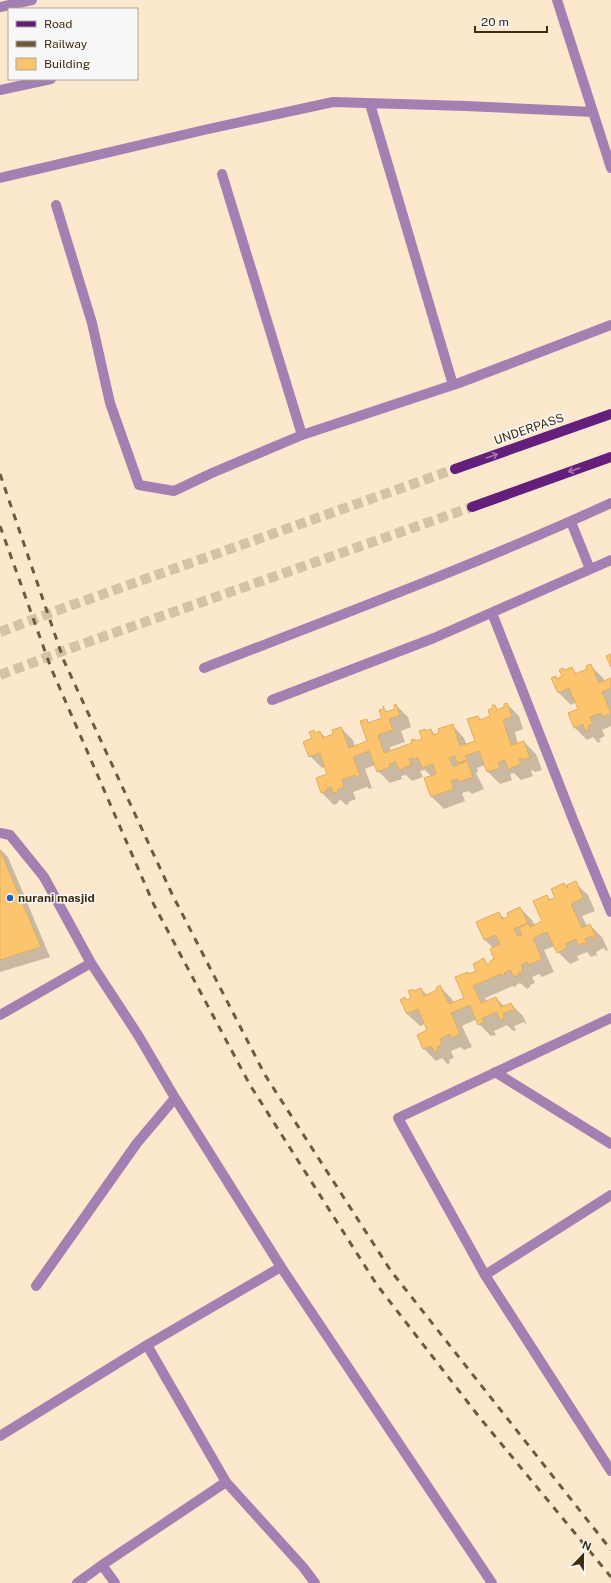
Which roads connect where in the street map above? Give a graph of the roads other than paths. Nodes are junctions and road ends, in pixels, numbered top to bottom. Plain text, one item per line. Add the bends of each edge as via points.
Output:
1 (32, 0) edge
2 (557, 0) edge
3 (0, 7) edge
4 (46, 80) edge
5 (0, 90) edge
6 (370, 104) junction
7 (593, 112) junction
8 (611, 168) edge
9 (222, 174) dead end
10 (0, 178) edge
11 (56, 204) dead end
12 (611, 325) edge
13 (453, 385) junction
14 (611, 414) edge
15 (302, 435) junction
16 (611, 457) edge
17 (455, 469) tunnel mouth
18 (611, 504) edge
19 (472, 507) tunnel mouth
20 (571, 522) junction
21 (611, 560) edge
22 (590, 569) junction
23 (492, 613) junction
24 (204, 668) dead end
25 (272, 700) dead end
26 (0, 833) edge
27 (611, 912) edge
28 (91, 963) junction
29 (0, 1015) edge
30 (611, 1018) edge
31 (495, 1072) junction
32 (175, 1098) junction
33 (611, 1144) edge
34 (611, 1194) edge
35 (281, 1267) junction
36 (485, 1275) junction
37 (36, 1286) dead end
38 (147, 1344) junction
39 (0, 1436) edge
40 (611, 1471) edge
41 (226, 1482) junction
42 (102, 1565) junction
43 (77, 1583) edge
44 (115, 1583) edge
45 (315, 1583) edge
46 (492, 1583) edge

1 - 3 street
2 - 7 street
4 - 5 street
6 - 7 street
6 - 10 street via 333,102
6 - 13 street
7 - 8 street
9 - 15 street
11 - 15 street via 92,323 110,403 139,485 174,491
12 - 13 street
13 - 15 street
17 -> 14 main road, UNDERPASS
16 -> 19 main road
18 - 20 street
20 - 22 street
20 - 24 street
21 - 22 street
22 - 23 street
23 - 25 street
23 - 27 street
26 - 28 street via 10,835 44,877
28 - 29 street
28 - 32 street
30 - 31 street
31 - 33 street
31 - 36 street via 398,1118
32 - 35 street
32 - 37 street via 137,1143
34 - 36 street
35 - 38 street
35 - 46 street
36 - 40 street
38 - 39 street
38 - 41 street
41 - 42 street
41 - 45 street via 304,1567
42 - 43 street
42 - 44 street

